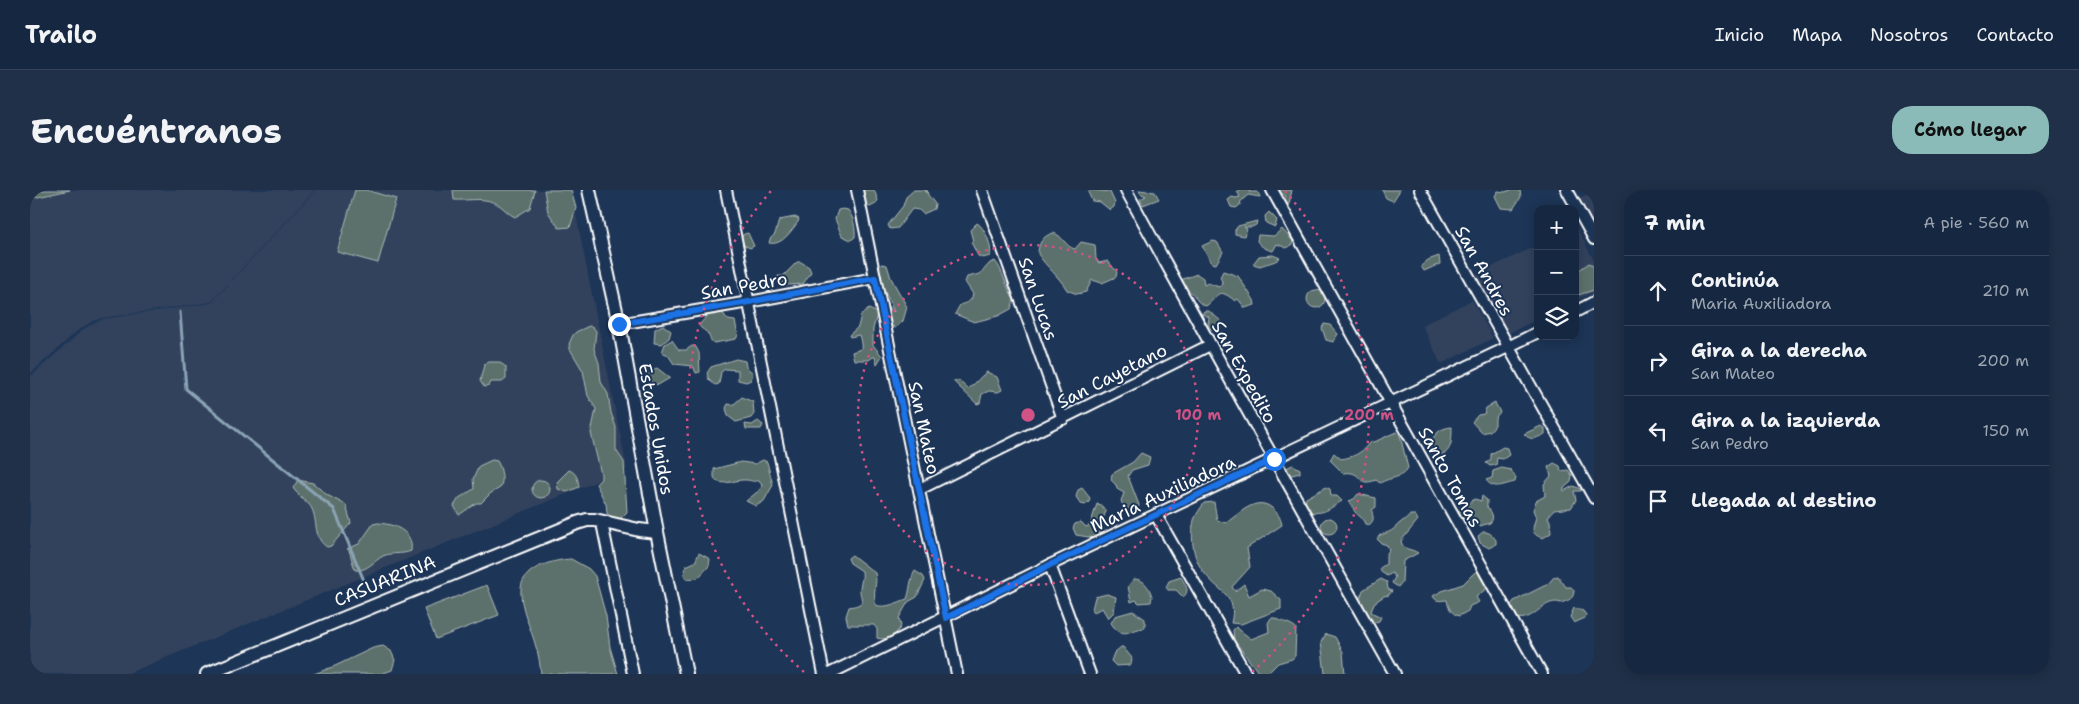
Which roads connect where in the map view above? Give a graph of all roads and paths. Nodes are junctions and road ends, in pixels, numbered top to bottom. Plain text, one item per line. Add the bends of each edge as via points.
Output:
1 (589, 190) edge
2 (726, 190) edge
3 (857, 190) edge
4 (982, 190) edge
5 (1126, 190) edge
6 (1272, 190) edge
7 (1420, 190) edge
8 (1567, 190) edge
9 (1594, 239) edge
10 (875, 278) junction
11 (749, 302) junction
12 (1594, 302) edge
13 (1579, 310) edge
14 (619, 324) junction
15 (1534, 334) edge
16 (1210, 345) junction
17 (1508, 348) junction
18 (1390, 403) junction
19 (1063, 419) junction
20 (1274, 459) junction
21 (920, 489) junction
22 (1594, 498) edge
23 (1156, 515) junction
24 (602, 523) junction
25 (657, 532) junction
26 (1050, 565) junction
27 (946, 618) junction
28 (207, 674) edge
29 (633, 674) edge
30 (686, 674) edge
31 (824, 674) edge
32 (829, 674) edge
33 (957, 674) edge
34 (1090, 674) edge
35 (1246, 674) edge
36 (1396, 674) edge
37 (1542, 674) edge

1 - 14 street, Estados Unidos
2 - 11 street
3 - 10 street, San Mateo
4 - 19 street, San Lucas
5 - 16 street, San Expedito
6 - 18 street, Santo Tomas
7 - 17 street, San Andres
8 - 9 street
10 - 11 street, San Pedro
10 - 21 street, San Mateo
11 - 14 street, San Pedro
11 - 31 street
12 - 13 street
14 - 25 street, Estados Unidos
15 - 17 street, Maria Auxiliadora
16 - 19 street, San Cayetano
16 - 20 street, San Expedito
17 - 18 street, Maria Auxiliadora
17 - 22 street, San Andres
18 - 20 street, Maria Auxiliadora
18 - 37 street, Santo Tomas
19 - 21 street, San Cayetano
20 - 23 street, Maria Auxiliadora
20 - 36 street, San Expedito
21 - 27 street, San Mateo
23 - 26 street, Maria Auxiliadora
23 - 35 street
24 - 25 street
24 - 28 street, CASUARINA via 588,520 578,523
24 - 29 street
25 - 30 street, Estados Unidos
26 - 27 street, Maria Auxiliadora
26 - 34 street
27 - 32 street, Maria Auxiliadora
27 - 33 street, San Mateo

